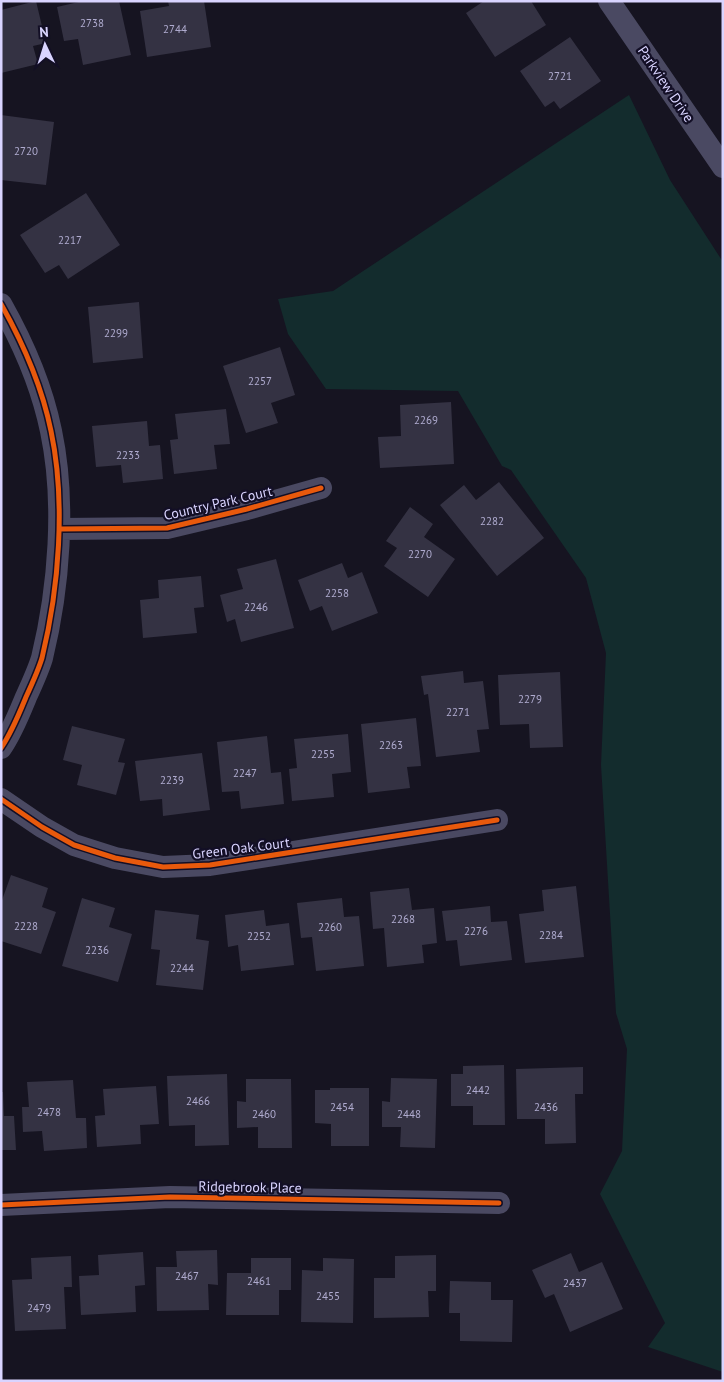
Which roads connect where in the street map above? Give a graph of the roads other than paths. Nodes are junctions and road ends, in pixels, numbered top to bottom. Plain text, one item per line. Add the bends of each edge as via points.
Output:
1 (609, 1) edge
2 (723, 167) edge
3 (4, 308) edge
4 (320, 488) dead end
5 (60, 530) junction
6 (1, 748) edge
7 (1, 799) edge
8 (498, 820) dead end
9 (499, 1203) dead end
10 (1, 1205) edge

1 - 2 street, Parkview Drive
3 - 5 street via 38,383 51,431
4 - 5 street, Country Park Court via 167,528
5 - 6 street via 55,588 41,659 16,722
7 - 8 street, Green Oak Court via 74,845 115,858 163,866 210,866
9 - 10 street, Ridgebrook Place via 170,1197

